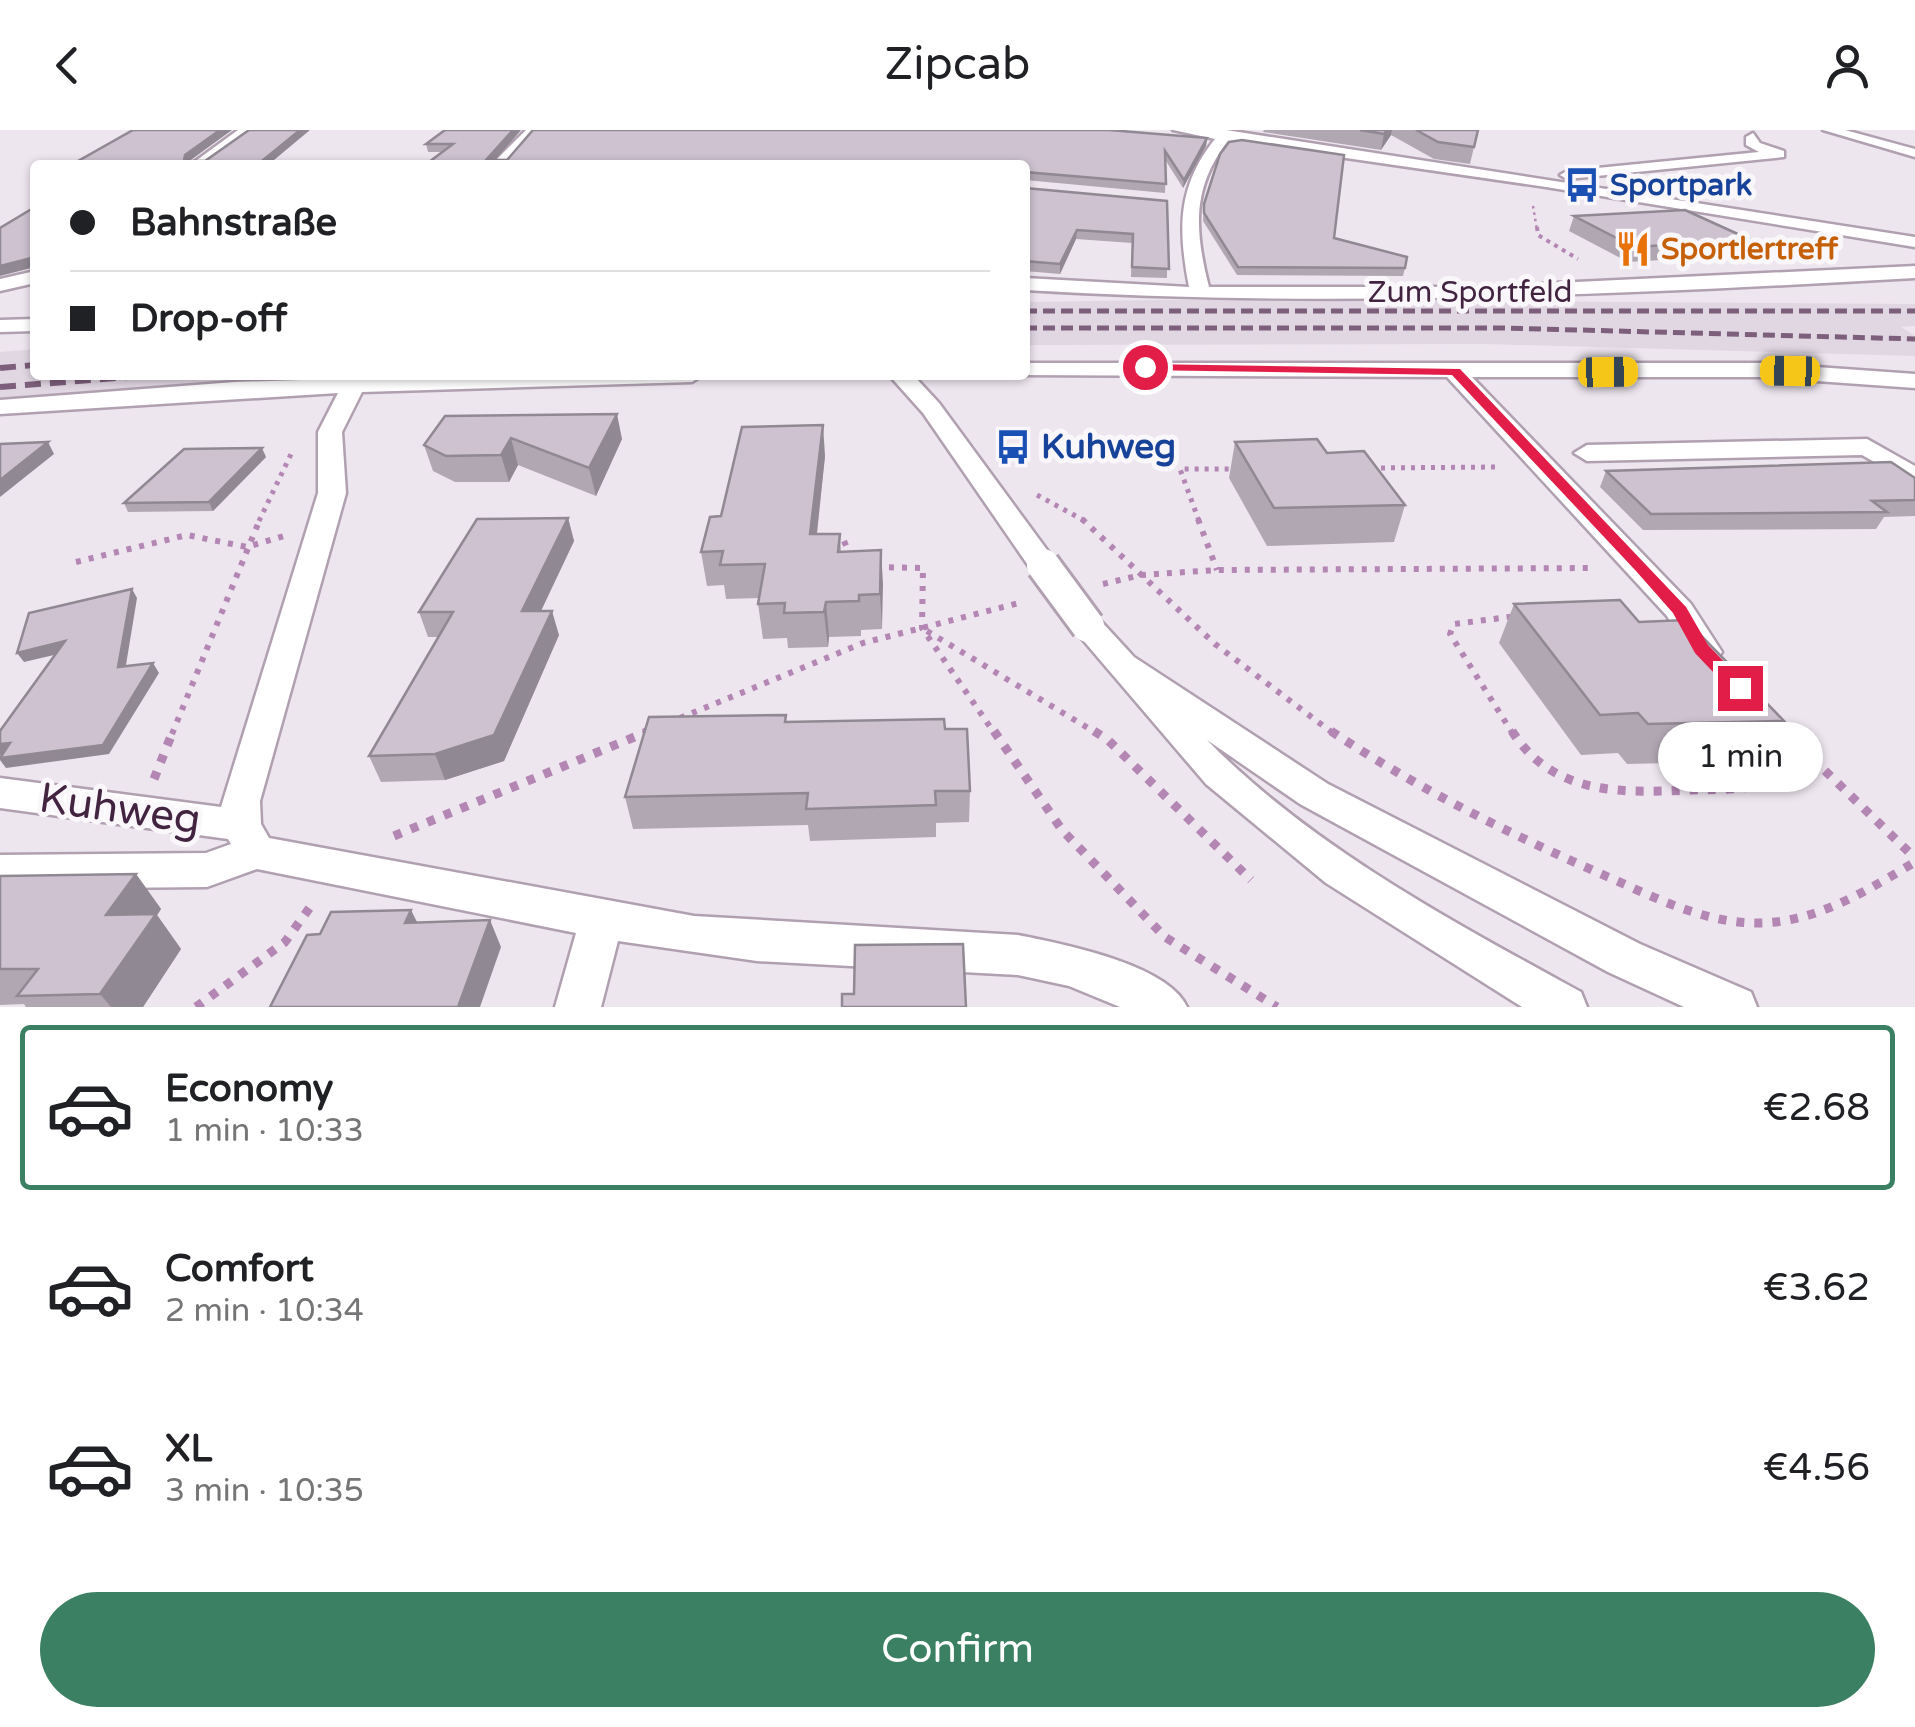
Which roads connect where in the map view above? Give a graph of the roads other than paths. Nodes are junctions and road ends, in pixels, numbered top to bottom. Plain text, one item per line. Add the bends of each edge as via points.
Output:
1 (247, 130) edge
2 (533, 130) edge
3 (1180, 130) edge
4 (1830, 130) edge
5 (1226, 134) junction
6 (1753, 137) dead end
7 (1915, 153) edge
8 (204, 160) edge
9 (503, 160) edge
10 (1514, 178) junction
11 (1888, 238) junction
12 (1915, 242) edge
13 (1915, 253) edge
14 (1915, 272) edge
15 (30, 276) edge
16 (0, 284) edge
17 (1030, 284) edge
18 (1200, 292) junction
19 (30, 325) edge
20 (0, 326) edge
21 (1030, 370) edge
22 (1456, 372) junction
23 (516, 380) edge
24 (905, 380) edge
25 (1915, 381) edge
26 (339, 385) junction
27 (0, 407) edge
28 (1587, 452) dead end
29 (1915, 477) edge
30 (1125, 666) junction
31 (1740, 688) edge
32 (0, 793) edge
33 (248, 839) junction
34 (0, 872) edge
35 (602, 917) junction
36 (578, 1007) edge
37 (1164, 1007) edge
38 (1564, 1007) edge
39 (1734, 1007) edge

1 - 8 street
2 - 9 street
3 - 5 street
4 - 7 street
5 - 10 street
5 - 18 street via 1178,202
6 - 10 street via 1752,146 1779,154
10 - 11 street
11 - 12 street
11 - 13 street
14 - 18 street, Zum Sportfeld via 1606,291
15 - 16 street
17 - 18 street, Zum Sportfeld
19 - 20 street
21 - 22 street
22 - 25 street via 1761,370
22 - 31 street via 1642,568
23 - 26 street
24 - 30 street, bridge
26 - 27 street
26 - 33 street via 330,432 332,493 241,801
28 - 29 street via 1867,447
30 - 38 street via 1218,772 1295,839 1430,930
30 - 39 street via 1314,794 1624,958
32 - 33 street, Kuhweg via 140,812
33 - 34 street via 208,870
33 - 35 street, Kuhweg
35 - 36 street
35 - 37 street, Kuhweg via 756,942 1001,953 1098,974

